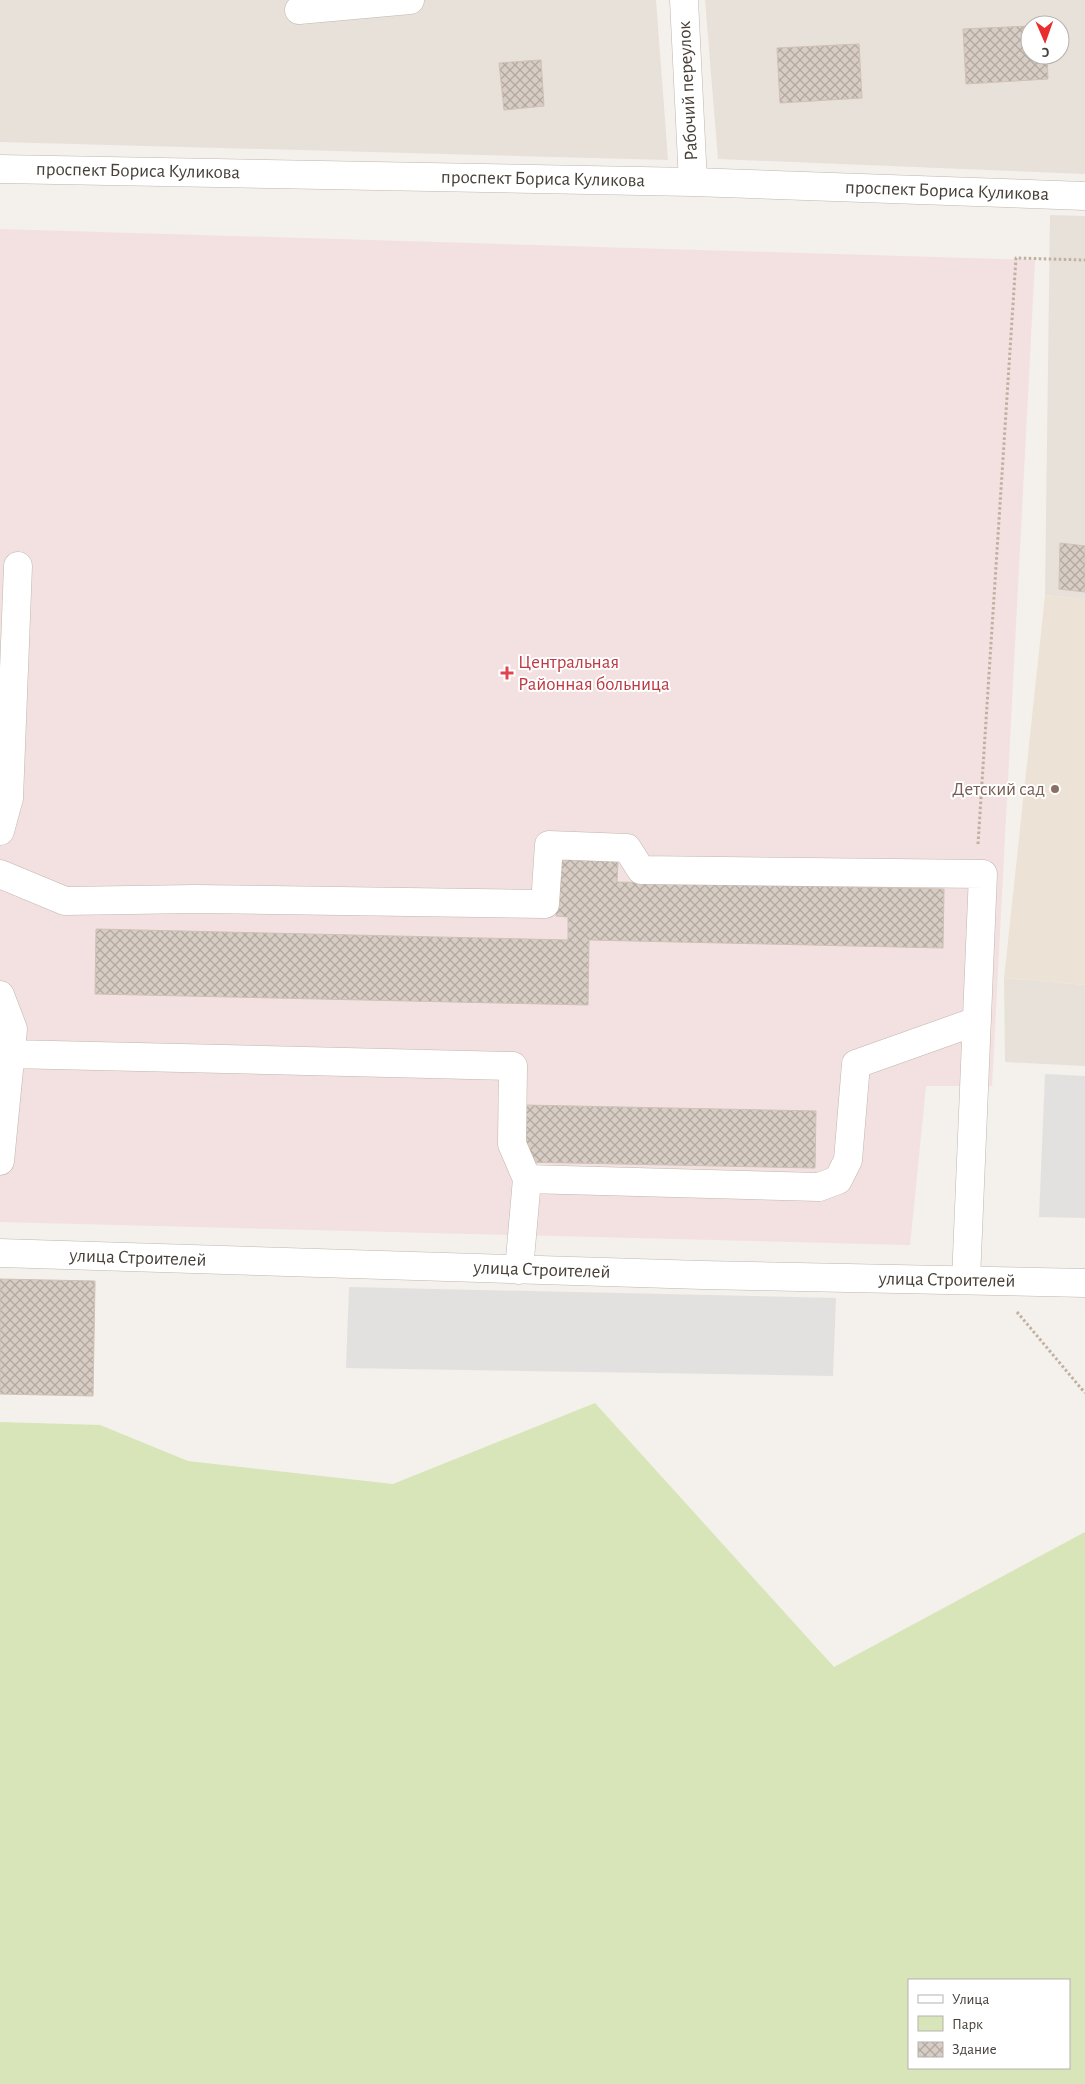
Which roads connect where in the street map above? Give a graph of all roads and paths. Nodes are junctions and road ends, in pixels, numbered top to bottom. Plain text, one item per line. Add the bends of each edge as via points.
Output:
1 (410, 0) edge
2 (684, 0) edge
3 (299, 10) dead end
4 (0, 169) edge
5 (693, 182) junction
6 (1085, 196) edge
7 (1085, 260) edge
8 (18, 566) dead end
9 (0, 831) edge
10 (0, 874) edge
11 (976, 874) junction
12 (0, 994) edge
13 (977, 1021) junction
14 (10, 1054) junction
15 (0, 1162) edge
16 (527, 1179) junction
17 (0, 1253) edge
18 (519, 1270) junction
19 (978, 1281) junction
20 (1085, 1283) edge
21 (1085, 1393) edge

1 - 3 street
2 - 5 street, Рабочий переулок
4 - 5 street, проспект Бориса Куликова
5 - 6 street, проспект Бориса Куликова
7 - 11 path via 1016,258
8 - 9 street via 9,798
10 - 11 street via 65,900 545,904 549,845 627,848 641,870
11 - 13 street via 983,874
12 - 14 street via 13,1029
13 - 16 street via 856,1064 848,1160 838,1180 819,1187
13 - 19 street
14 - 15 street
14 - 16 street via 514,1066 512,1144
16 - 18 street
17 - 18 street, улица Строителей
18 - 19 street, улица Строителей
19 - 20 street, улица Строителей
19 - 21 path

